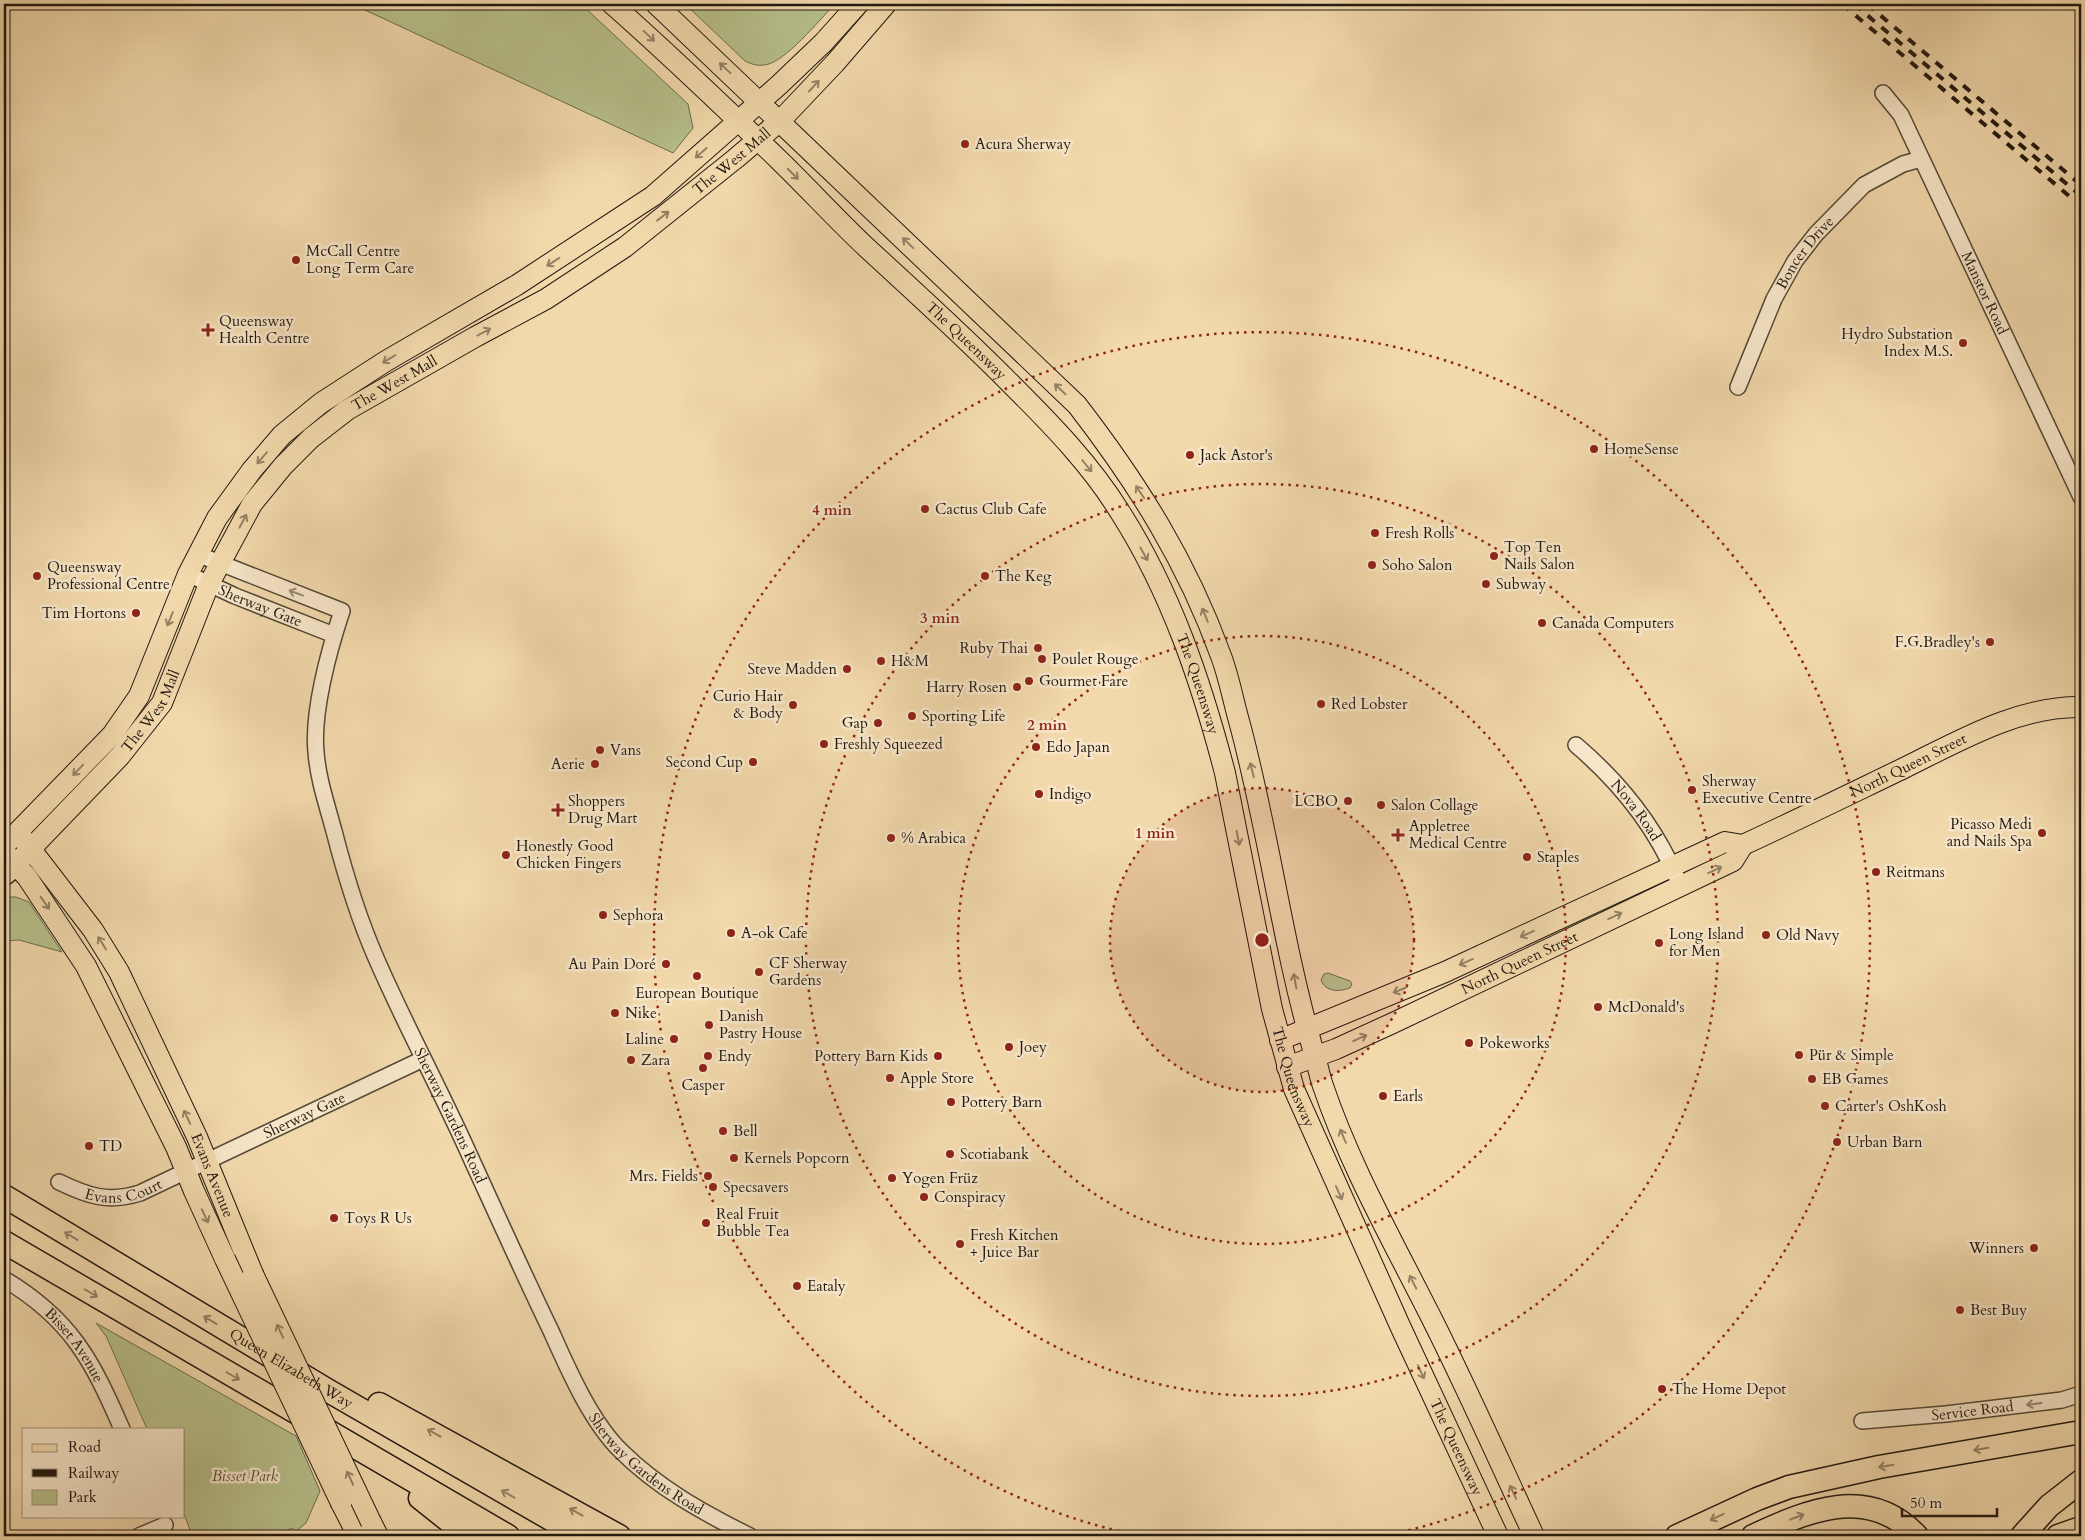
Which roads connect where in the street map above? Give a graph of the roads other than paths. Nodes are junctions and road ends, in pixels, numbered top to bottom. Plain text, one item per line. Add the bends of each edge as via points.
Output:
1 (612, 4) edge
2 (656, 4) edge
3 (858, 4) edge
4 (886, 4) edge
5 (1883, 93) dead end
6 (760, 102) junction
7 (738, 121) junction
8 (780, 121) junction
9 (758, 140) junction
10 (1921, 159) junction
11 (1738, 388) dead end
12 (2081, 496) edge
13 (198, 554) junction
14 (219, 564) junction
15 (188, 574) junction
16 (208, 584) junction
17 (342, 611) joint
18 (334, 635) junction
19 (2081, 707) edge
20 (1576, 745) dead end
21 (1225, 773) junction
22 (1259, 803) junction
23 (1743, 846) junction
24 (13, 853) edge
25 (1672, 867) junction
26 (1680, 886) junction
27 (1307, 1028) junction
28 (1280, 1040) junction
29 (1315, 1057) junction
30 (423, 1059) junction
31 (1287, 1067) junction
32 (206, 1161) junction
33 (186, 1172) junction
34 (59, 1182) dead end
35 (4, 1196) edge
36 (4, 1242) edge
37 (4, 1279) edge
38 (327, 1390) junction
39 (2081, 1394) edge
40 (1862, 1421) dead end
41 (122, 1428) edge
42 (2081, 1432) edge
43 (363, 1452) junction
44 (2081, 1481) edge
45 (165, 1526) edge
46 (369, 1531) edge
47 (139, 1536) edge
48 (468, 1536) edge
49 (508, 1536) edge
50 (580, 1536) edge
51 (619, 1536) edge
52 (750, 1536) edge
53 (1498, 1536) edge
54 (1534, 1536) edge
55 (1677, 1536) edge
56 (1753, 1536) edge
57 (1917, 1536) edge
58 (2022, 1536) edge

1 -> 7 main road, The Queensway
6 -> 2 main road, The Queensway
3 - 6 main road, The West Mall via 823,43
8 -> 4 main road, The West Mall
5 - 10 street, Manstor Road via 1901,115
6 - 7 main road, The West Mall
6 - 8 main road, The Queensway
7 - 9 main road, The Queensway
7 -> 13 main road, The West Mall via 653,196 594,236 517,285 386,360 321,403 282,435 252,470 217,518
8 - 9 main road, The West Mall
22 -> 8 main road, The Queensway via 1222,659 1207,618 1174,549 1127,473 1077,405
14 -> 9 main road, The West Mall via 252,504 282,466 311,438 347,410 546,299 625,247
9 -> 21 main road, The Queensway via 981,354 1056,429 1096,477 1120,512 1171,606 1195,670
10 - 11 street, Boncer Drive via 1903,164 1864,185 1816,234 1774,299
10 - 12 street, Manstor Road
13 - 14 street, Sherway Gate
13 - 15 main road, The West Mall
14 - 16 main road, The West Mall
17 -> 14 street, Sherway Gate
15 - 16 street, Sherway Gate
15 -> 24 main road, The West Mall via 139,696 112,735
16 - 18 street, Sherway Gate
16 - 24 main road, The West Mall via 162,702 120,756
17 - 18 street, Sherway Gardens Road
18 - 30 street, Sherway Gardens Road via 321,693 316,737 319,770 358,912
19 - 23 main road, North Queen Street via 2049,709 1995,726
20 - 25 street, Nova Road via 1636,808
21 - 22 main road via 1234,789 1245,799
21 -> 28 main road, The Queensway
27 -> 22 main road, The Queensway
23 - 25 main road, North Queen Street via 1725,842
26 -> 23 main road, North Queen Street via 1733,861
32 -> 24 main road, Evans Avenue via 120,972 93,930
24 -> 33 main road, Evans Avenue via 86,966
25 - 26 street, Nova Road
25 -> 27 main road, North Queen Street via 1445,972
29 -> 26 main road, North Queen Street via 1400,1020
27 - 28 main road, North Queen Street
27 - 29 main road, The Queensway
28 - 31 main road, The Queensway
29 - 31 main road, North Queen Street
54 -> 29 main road, The Queensway via 1351,1155 1321,1081
30 - 32 street, Sherway Gate
30 - 52 street, Sherway Gardens Road via 559,1350 595,1417 620,1450 661,1485
31 -> 53 main road, The Queensway via 1317,1144
32 - 33 street, Sherway Gate
46 -> 32 main road, Evans Avenue, bridge
33 - 34 street, Evans Court via 140,1193 120,1198 92,1196
33 -> 46 main road, Evans Avenue, bridge via 341,1503
38 -> 35 highway, Queen Elizabeth Way
36 -> 43 highway
37 - 41 street, Bisset Avenue via 43,1306 75,1339 95,1370
50 -> 38 highway, Queen Elizabeth Way
51 -> 38 highway via 384,1405
39 -> 40 street, Service Road via 2062,1400
42 -> 55 highway via 1878,1467 1789,1487
43 - 48 highway
43 - 49 highway
44 - 58 highway via 2049,1506
45 - 47 street
56 -> 57 highway via 1807,1513 1848,1505 1890,1515

